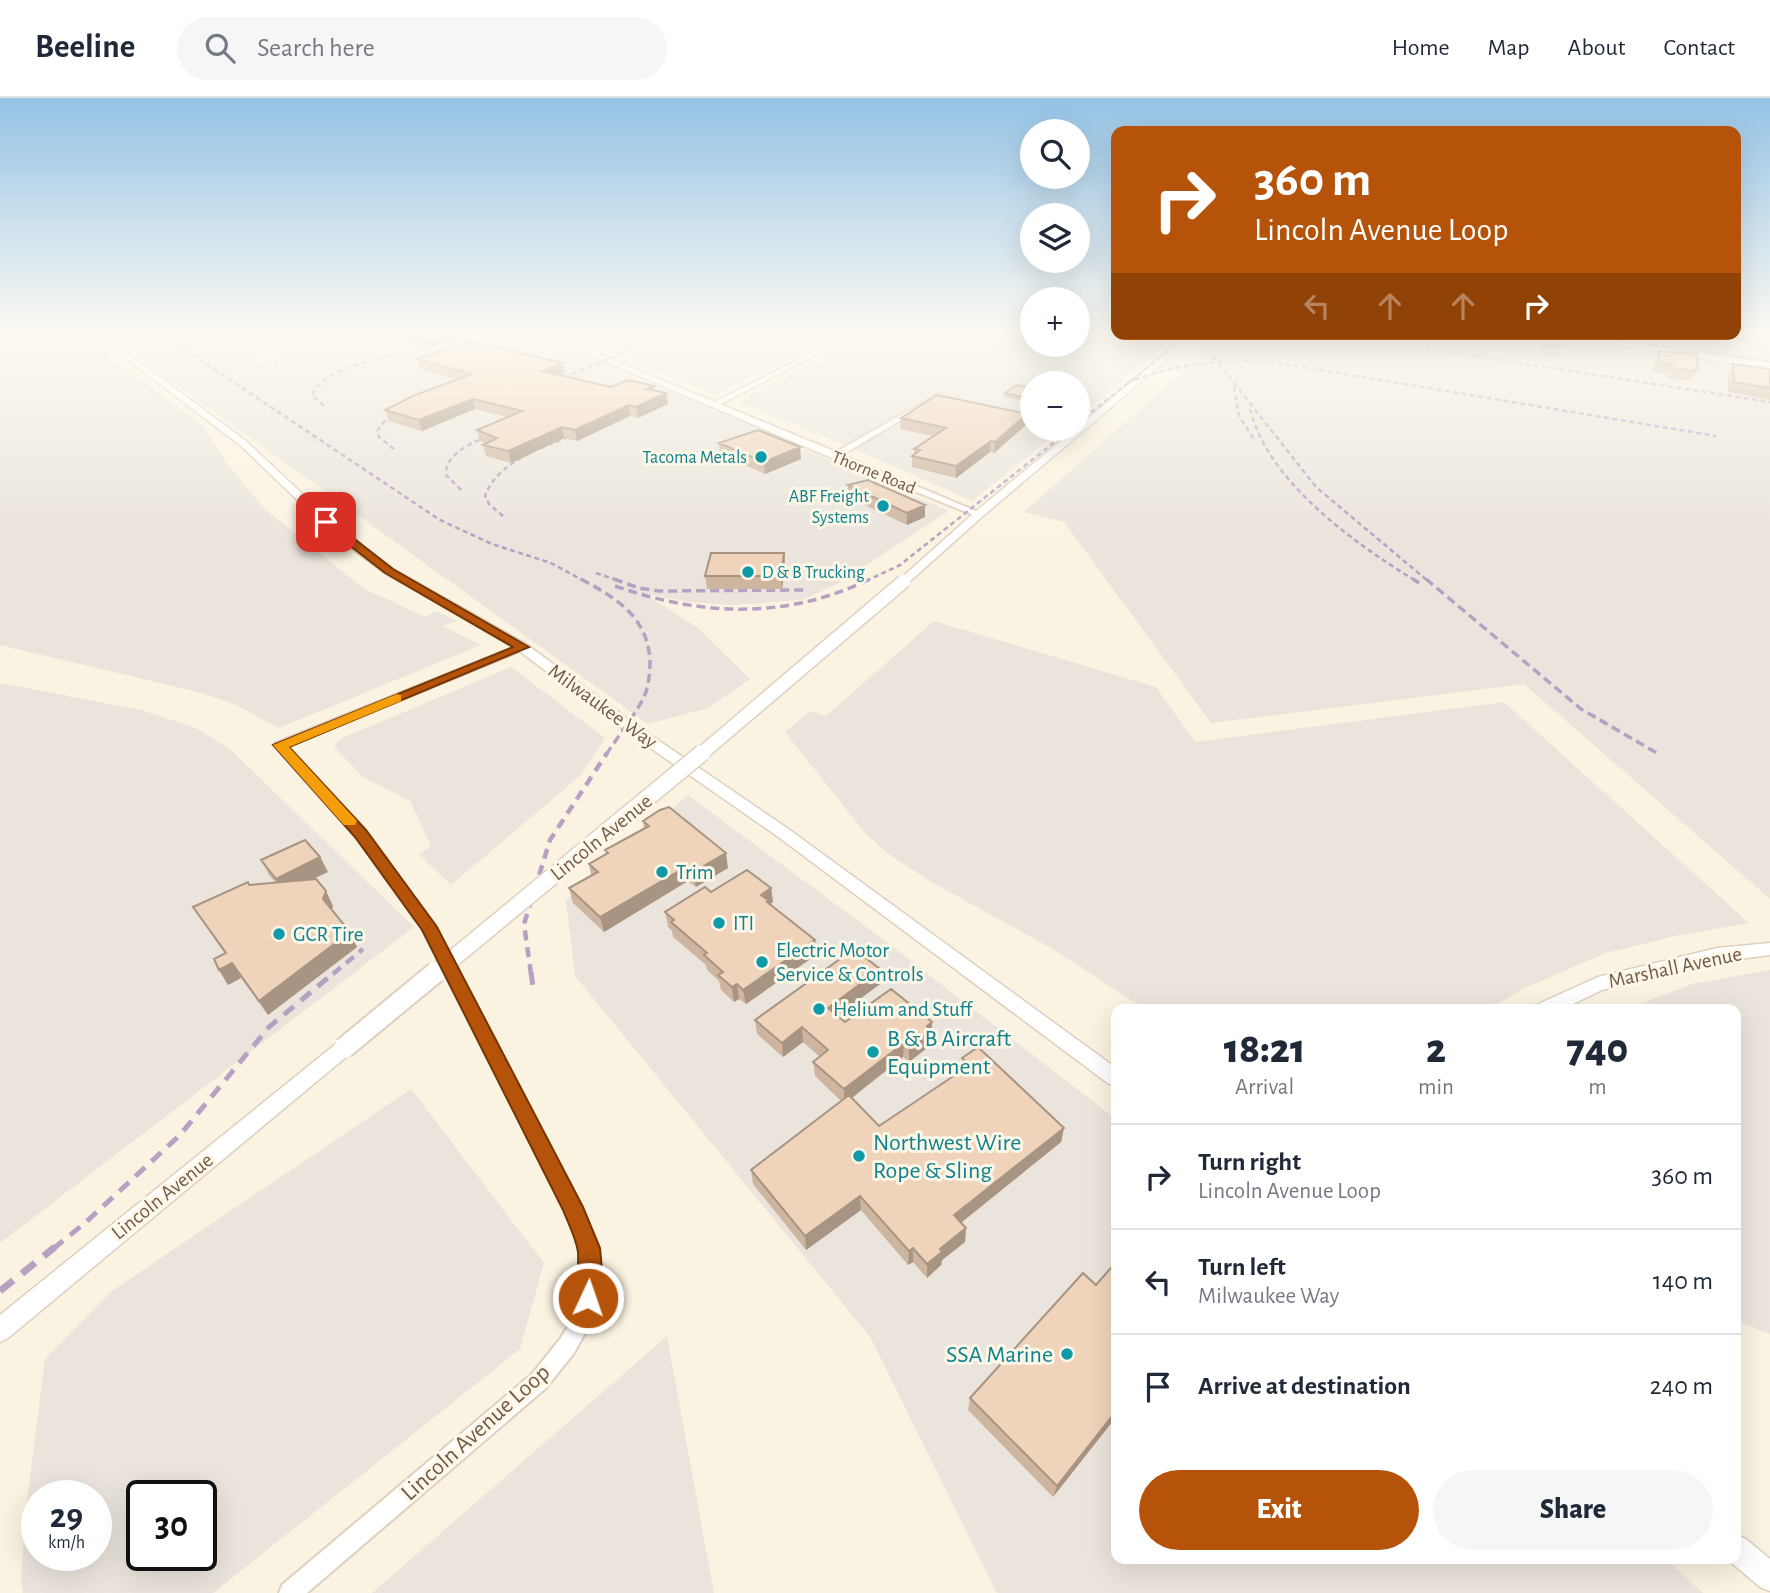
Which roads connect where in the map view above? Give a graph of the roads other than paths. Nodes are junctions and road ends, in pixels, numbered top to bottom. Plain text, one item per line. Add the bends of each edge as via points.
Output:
1 (186, 401) edge
2 (704, 401) edge
3 (722, 401) edge
4 (930, 401) edge
5 (1114, 401) edge
6 (714, 405) junction
7 (835, 456) junction
8 (979, 514) junction
9 (523, 647) junction
10 (1770, 948) edge
11 (1557, 1004) edge
12 (1111, 1074) edge
13 (0, 1330) edge
14 (1741, 1553) edge
15 (1770, 1577) edge
16 (290, 1593) edge

1 - 9 street, Milwaukee Way via 243,443 340,535 409,583
2 - 6 street, Thorne Road
3 - 6 street
4 - 7 street
5 - 8 street, Lincoln Avenue
6 - 7 street, Thorne Road
7 - 8 street, Thorne Road
8 - 13 street, Lincoln Avenue, bridge via 688,765
9 - 12 street, Milwaukee Way
9 - 16 street, Lincoln Avenue Loop via 280,745 360,834 429,927 589,1248 591,1280 585,1317 539,1381
10 - 11 street, Marshall Avenue via 1717,955 1610,981
14 - 15 street

